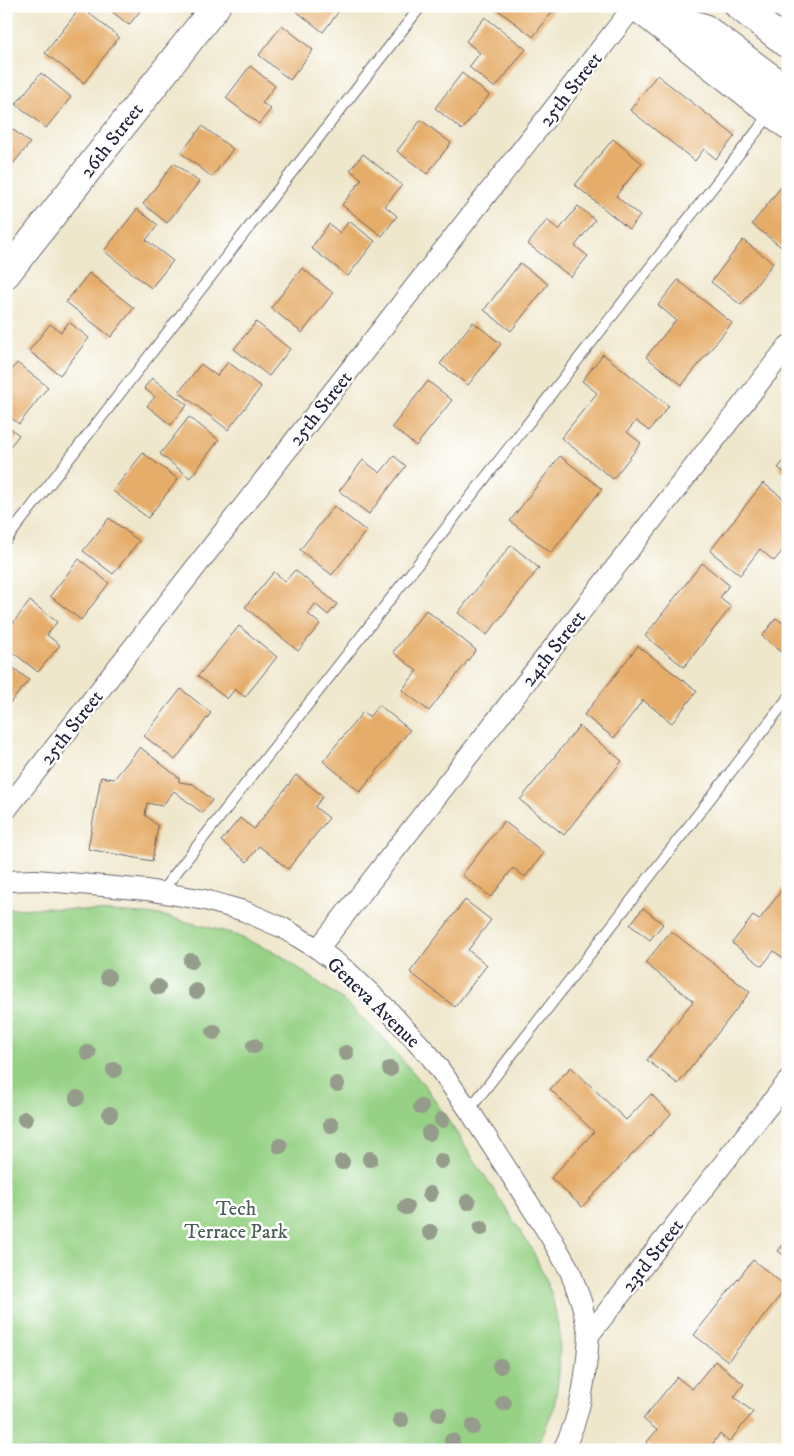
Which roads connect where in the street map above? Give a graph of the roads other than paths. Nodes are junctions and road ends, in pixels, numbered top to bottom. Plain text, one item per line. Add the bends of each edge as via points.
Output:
1 (216, 6) edge
2 (421, 6) edge
3 (636, 6) edge
4 (739, 6) edge
5 (788, 44) edge
6 (788, 90) edge
7 (780, 119) edge
8 (6, 274) edge
9 (788, 346) edge
10 (6, 540) edge
11 (788, 698) edge
12 (6, 810) edge
13 (6, 881) edge
14 (160, 892) junction
15 (318, 949) junction
16 (788, 1081) edge
17 (469, 1110) junction
18 (589, 1335) junction
19 (563, 1450) edge

1 - 8 main road, 26th Street
2 - 10 lane
3 - 6 main road via 704,28
3 - 7 main road
3 - 12 street, 25th Street
4 - 5 main road
7 - 14 lane
9 - 15 street, 24th Street
11 - 17 lane
13 - 14 street, Geneva Avenue via 44,881
14 - 15 street, Geneva Avenue via 244,911 283,928
15 - 17 street, Geneva Avenue via 388,1010 430,1056
16 - 18 street, 23rd Street
17 - 18 street, Geneva Avenue via 570,1271
18 - 19 street via 579,1411

